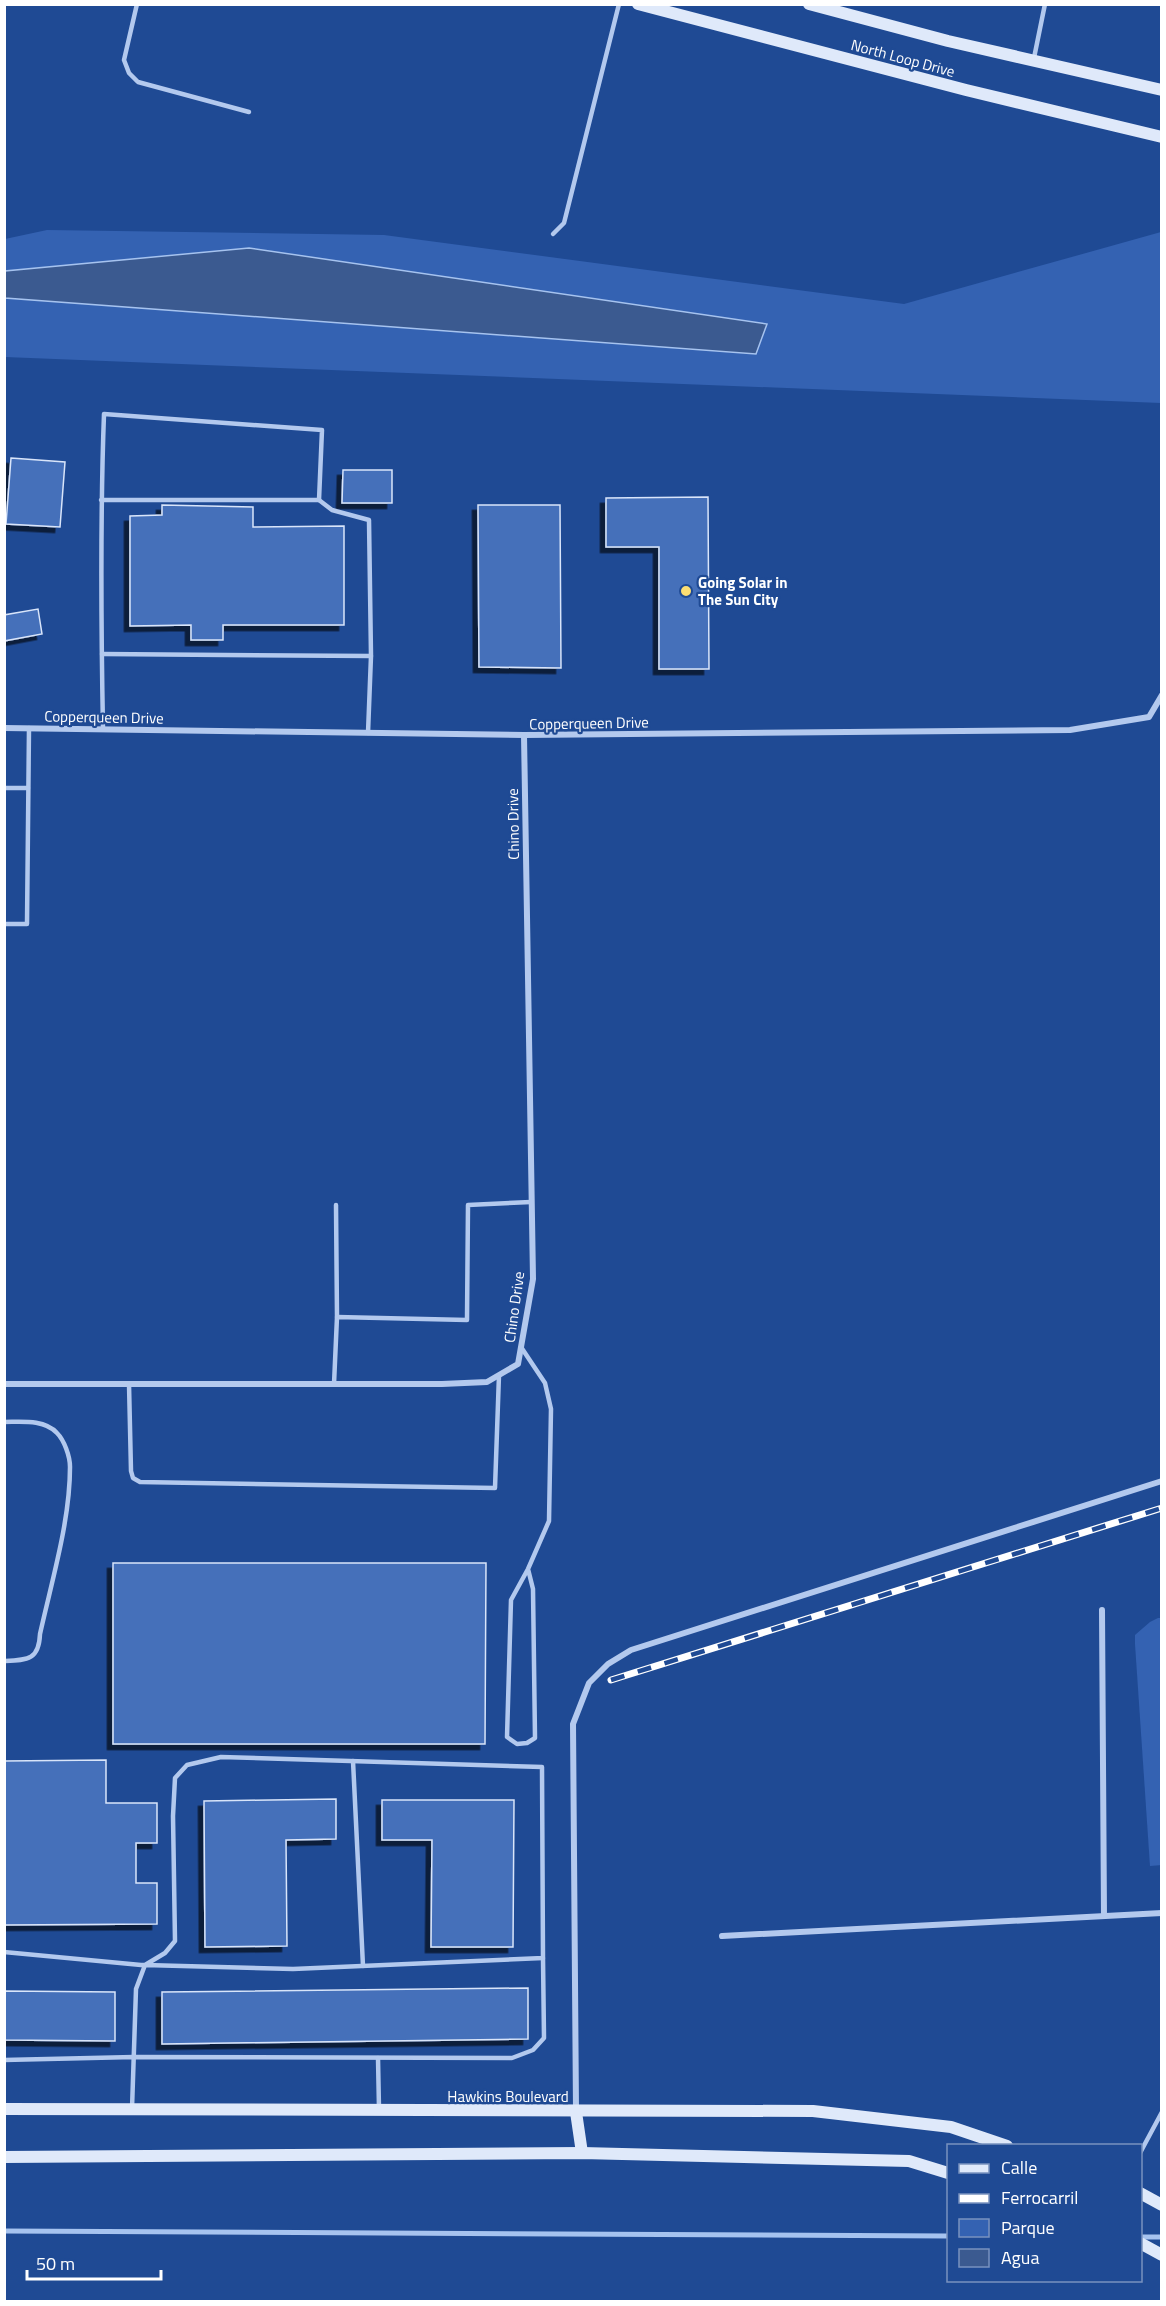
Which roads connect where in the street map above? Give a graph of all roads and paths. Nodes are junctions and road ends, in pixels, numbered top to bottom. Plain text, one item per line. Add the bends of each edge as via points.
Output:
1 (137, 4) edge
2 (619, 4) edge
3 (638, 4) edge
4 (809, 4) edge
5 (1045, 4) edge
6 (1033, 61) junction
7 (1161, 90) edge
8 (249, 112) dead end
9 (1161, 137) edge
10 (553, 234) dead end
11 (101, 500) junction
12 (319, 500) junction
13 (102, 654) junction
14 (371, 656) junction
15 (1161, 695) edge
16 (4, 728) edge
17 (29, 728) junction
18 (104, 729) junction
19 (368, 733) junction
20 (524, 735) junction
21 (4, 788) edge
22 (28, 788) junction
23 (4, 924) edge
24 (531, 1202) junction
25 (336, 1206) dead end
26 (337, 1317) junction
27 (521, 1347) junction
28 (500, 1375) junction
29 (4, 1384) edge
30 (129, 1384) junction
31 (334, 1384) junction
32 (4, 1422) edge
33 (1161, 1481) edge
34 (528, 1569) junction
35 (1102, 1610) dead end
36 (4, 1661) edge
37 (353, 1761) junction
38 (1161, 1913) edge
39 (1104, 1916) junction
40 (722, 1936) dead end
41 (4, 1952) edge
42 (543, 1958) junction
43 (145, 1965) junction
44 (363, 1966) junction
45 (134, 2057) junction
46 (378, 2058) junction
47 (4, 2060) edge
48 (4, 2109) edge
49 (132, 2109) junction
50 (379, 2111) junction
51 (576, 2112) junction
52 (1161, 2112) edge
53 (1004, 2144) edge
54 (1142, 2149) edge
55 (582, 2153) junction
56 (4, 2157) edge
57 (947, 2173) edge
58 (1142, 2194) edge
59 (1161, 2205) edge
60 (1142, 2244) edge
61 (1161, 2256) edge

1 - 8 lane via 124,60 138,82
2 - 10 lane via 564,223
3 - 9 main road, North Loop Drive
4 - 6 main road, North Loop Drive
5 - 6 lane
6 - 7 main road, North Loop Drive
11 - 12 lane
11 - 12 lane via 104,414 322,430
11 - 13 lane
12 - 14 lane via 332,510 369,520
13 - 14 lane
13 - 18 lane
14 - 19 lane
15 - 20 street, Copperqueen Drive via 1149,717 1070,730
16 - 17 street, Copperqueen Drive
17 - 18 street, Copperqueen Drive
17 - 22 lane
18 - 19 street, Copperqueen Drive
19 - 20 street, Copperqueen Drive
20 - 24 street, Chino Drive
21 - 22 lane
22 - 23 lane via 27,924
24 - 26 lane via 468,1205 467,1320
24 - 27 street, Chino Drive via 533,1279
25 - 26 lane
26 - 31 lane
27 - 28 street, Chino Drive via 518,1364
27 - 34 lane via 545,1383 551,1409 549,1521
28 - 30 lane via 495,1488 140,1482 131,1471
28 - 31 street via 486,1382
29 - 30 street
30 - 31 street
32 - 36 lane via 41,1423 57,1432 70,1465 64,1528 40,1648 28,1659
33 - 51 street via 631,1650 608,1664 589,1683 573,1724
34 - 34 lane via 511,1600 507,1737 517,1744 535,1738 533,1589
35 - 39 street
37 - 42 lane via 542,1767
37 - 43 lane via 221,1757 187,1764 175,1778 175,1941 165,1953
37 - 44 lane
38 - 39 street
39 - 40 street
41 - 43 lane
42 - 44 lane
42 - 46 lane via 544,2038 533,2050 512,2058
43 - 44 lane via 293,1970
43 - 45 lane via 136,1989
45 - 46 lane
45 - 47 lane
45 - 49 lane
46 - 50 lane
48 - 49 main road, Hawkins Boulevard
49 - 50 main road, Hawkins Boulevard
50 - 51 main road, Hawkins Boulevard
51 - 53 main road, Hawkins Boulevard via 813,2111 951,2127
51 - 55 main road
52 - 54 lane
55 - 56 main road
55 - 57 main road via 909,2161
58 - 59 main road
60 - 61 main road

